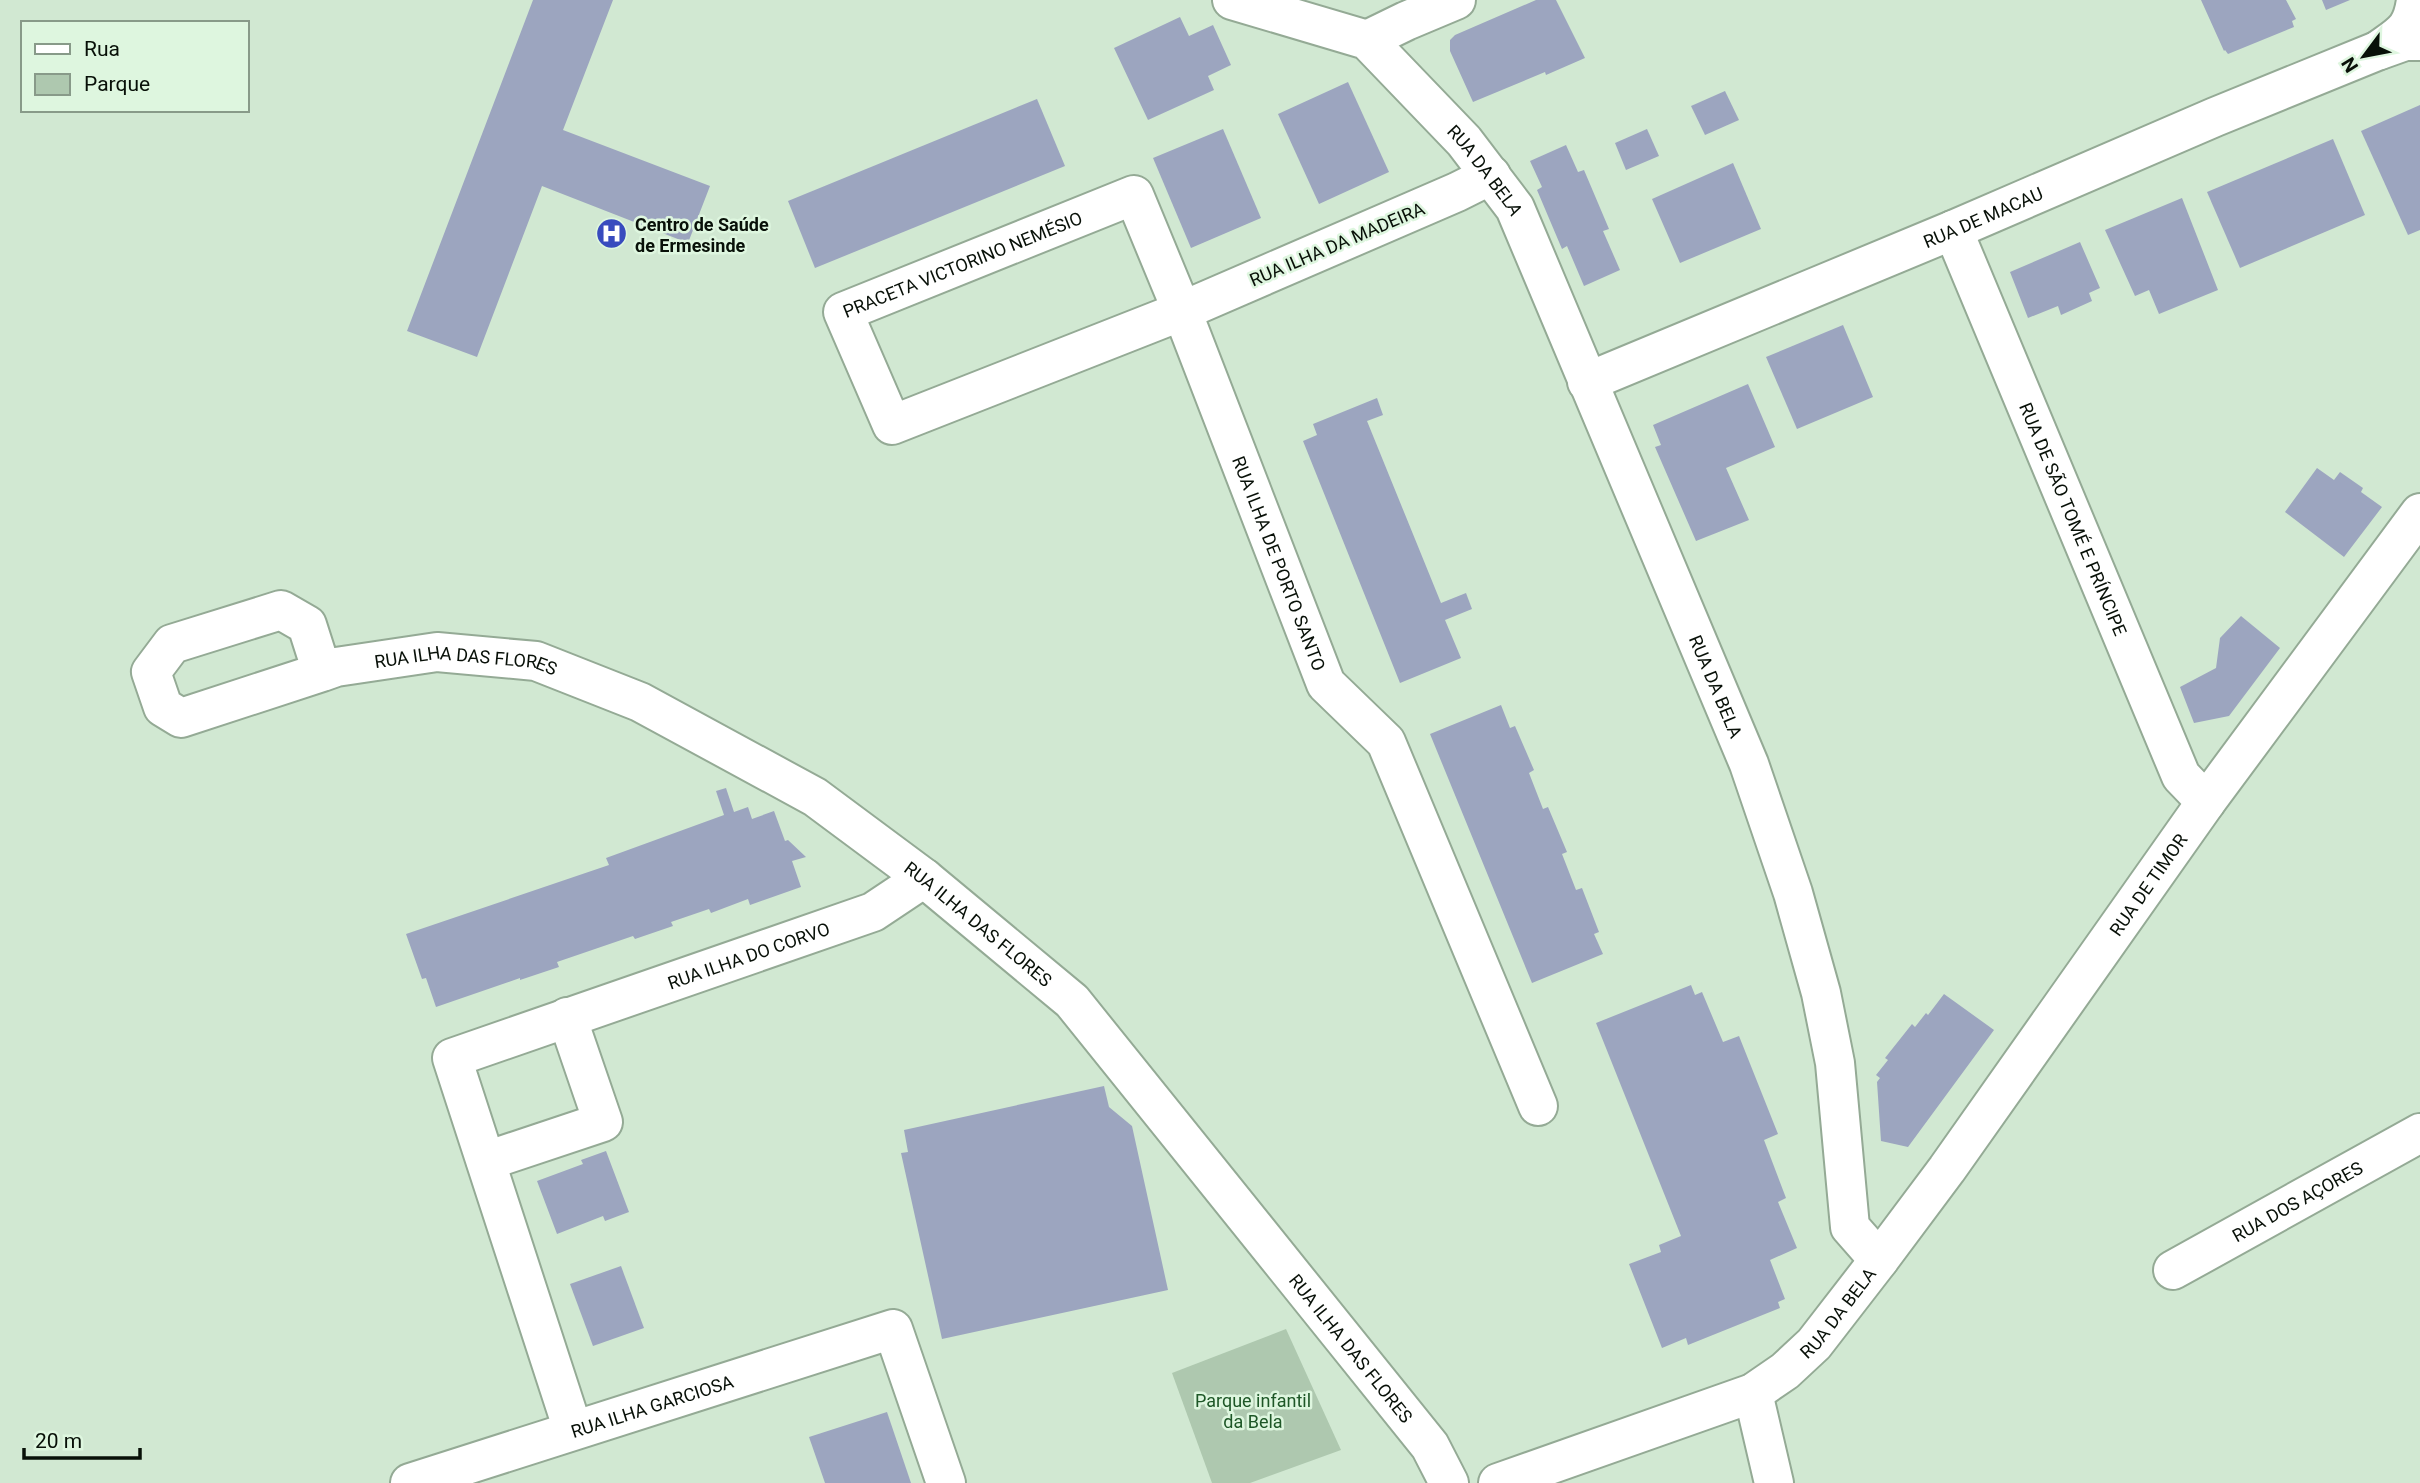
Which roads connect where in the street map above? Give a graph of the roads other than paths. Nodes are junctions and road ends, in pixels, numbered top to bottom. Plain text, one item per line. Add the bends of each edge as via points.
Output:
1 (1232, 0) edge
2 (1455, 0) edge
3 (2416, 0) edge
4 (2420, 30) edge
5 (1367, 40) junction
6 (2420, 41) edge
7 (2377, 51) junction
8 (1491, 175) junction
9 (1134, 195) joint
10 (1953, 230) junction
11 (1182, 311) junction
12 (1587, 382) junction
13 (2420, 513) edge
14 (322, 672) dead end
15 (2206, 802) junction
16 (924, 878) junction
17 (567, 1017) junction
18 (1538, 1107) dead end
19 (2420, 1133) edge
20 (486, 1161) junction
21 (1879, 1260) junction
22 (2173, 1270) dead end
23 (1753, 1393) junction
24 (573, 1430) junction
25 (410, 1483) edge
26 (946, 1483) edge
27 (1450, 1483) edge
28 (1498, 1483) edge
29 (1774, 1483) edge

1 - 5 street, RUA DA BELA
2 - 5 street
3 - 7 street, RUA DE MACAU via 2409,25
4 - 7 street, RUA DE MACAU
5 - 8 street, RUA DA BELA
6 - 7 street, RUA DE MACAU
7 - 10 street, RUA DE MACAU
8 - 11 street, RUA ILHA DA MADEIRA
8 - 12 street, RUA DA BELA via 1515,208
9 - 11 street, RUA ILHA DE PORTO SANTO
9 - 11 street, PRACETA VICTORINO NEMÉSIO via 843,312 892,425
10 - 12 street, RUA DE MACAU
10 - 15 street, RUA DE SÃO TOMÉ E PRÍNCIPE via 2181,776
11 - 18 street, RUA ILHA DE PORTO SANTO via 1326,684 1386,742
12 - 21 street, RUA DA BELA via 1749,764 1793,893 1835,1063 1850,1227
13 - 15 street, RUA DE TIMOR
14 - 16 street, RUA ILHA DAS FLORES via 437,652 536,661 640,702 815,797
15 - 21 street, RUA DE TIMOR
16 - 17 street, RUA ILHA DO CORVO via 873,912
16 - 27 street, RUA ILHA DAS FLORES via 1072,1001 1430,1446
17 - 20 street, RUA ILHA DO CORVO via 452,1058
17 - 20 street via 603,1122
19 - 22 street, RUA DOS AÇORES
20 - 24 street, RUA ILHA DO CORVO
21 - 23 street, RUA DA BELA via 1814,1345
23 - 28 street, RUA DA BELA
23 - 29 street
24 - 25 street, RUA ILHA GARCIOSA
24 - 26 street, RUA ILHA GARCIOSA via 893,1329

